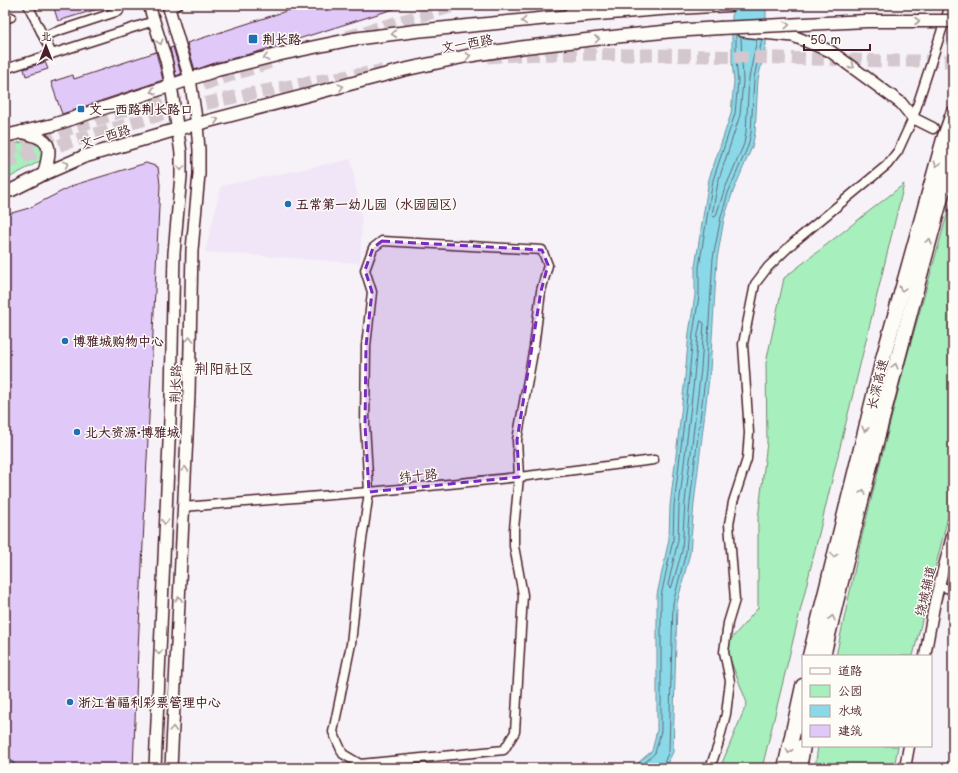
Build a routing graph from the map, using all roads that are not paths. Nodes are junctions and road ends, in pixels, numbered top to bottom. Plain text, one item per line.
1 (28, 5) edge
2 (117, 5) edge
3 (149, 5) edge
4 (600, 5) edge
5 (730, 5) edge
6 (950, 5) edge
7 (172, 6) edge
8 (718, 6) edge
9 (549, 18) junction
10 (154, 21) junction
11 (953, 21) edge
12 (720, 28) junction
13 (43, 36) junction
14 (52, 54) junction
15 (5, 69) edge
16 (190, 79) junction
17 (171, 85) junction
18 (953, 114) edge
19 (913, 118) junction
20 (197, 125) junction
21 (933, 128) dead end
22 (178, 129) junction
23 (22, 132) junction
24 (5, 136) edge
25 (953, 154) edge
26 (44, 174) junction
27 (5, 192) edge
28 (654, 460) dead end
29 (520, 477) junction
30 (369, 492) junction
31 (183, 507) junction
32 (953, 532) edge
33 (951, 548) edge
34 (939, 586) junction
35 (953, 590) edge
36 (810, 655) edge
37 (823, 655) edge
38 (925, 655) edge
39 (802, 691) edge
40 (803, 747) edge
41 (909, 747) edge
42 (953, 758) edge
43 (155, 768) edge
44 (171, 768) edge
45 (710, 768) edge
46 (785, 768) edge
47 (799, 768) edge
48 (905, 768) edge
49 (950, 768) edge

1 - 13 street
2 - 13 street
3 - 10 main road, 荆长路
4 - 9 main road
5 - 8 main road, 文一西路
6 - 19 street
7 - 16 main road, 荆长路
8 - 9 main road, 文一西路
9 -> 16 main road, 文一西路
10 - 14 street
10 -> 17 main road, 荆长路
12 -> 11 main road, 文一西路, bridge
12 -> 19 main road, bridge
20 -> 12 main road, 文一西路
13 - 14 street
14 - 15 street
16 - 17 main road, 文一西路
16 - 20 main road, 荆长路
17 - 22 main road, 荆长路
17 -> 23 main road, 文一西路
18 -> 36 highway, 长深高速
19 - 21 street
19 - 45 street
20 - 22 main road, 文一西路
31 -> 20 main road, 荆长路
26 -> 22 main road, 文一西路
22 -> 43 main road, 荆长路
23 - 24 main road, 文一西路
23 - 26 main road
37 -> 25 highway, 长深高速
26 - 27 main road, 文一西路
28 - 29 street, 纬十路
29 - 30 street, 纬十路
29 - 30 street
29 - 30 street
30 - 31 street, 纬十路
44 -> 31 main road, 荆长路
32 - 33 street, 绕城辅道
33 - 34 street, 绕城辅道
34 - 35 street
34 - 38 street, 绕城辅道
39 -> 46 highway
40 - 47 highway
41 - 48 street
42 - 49 street

